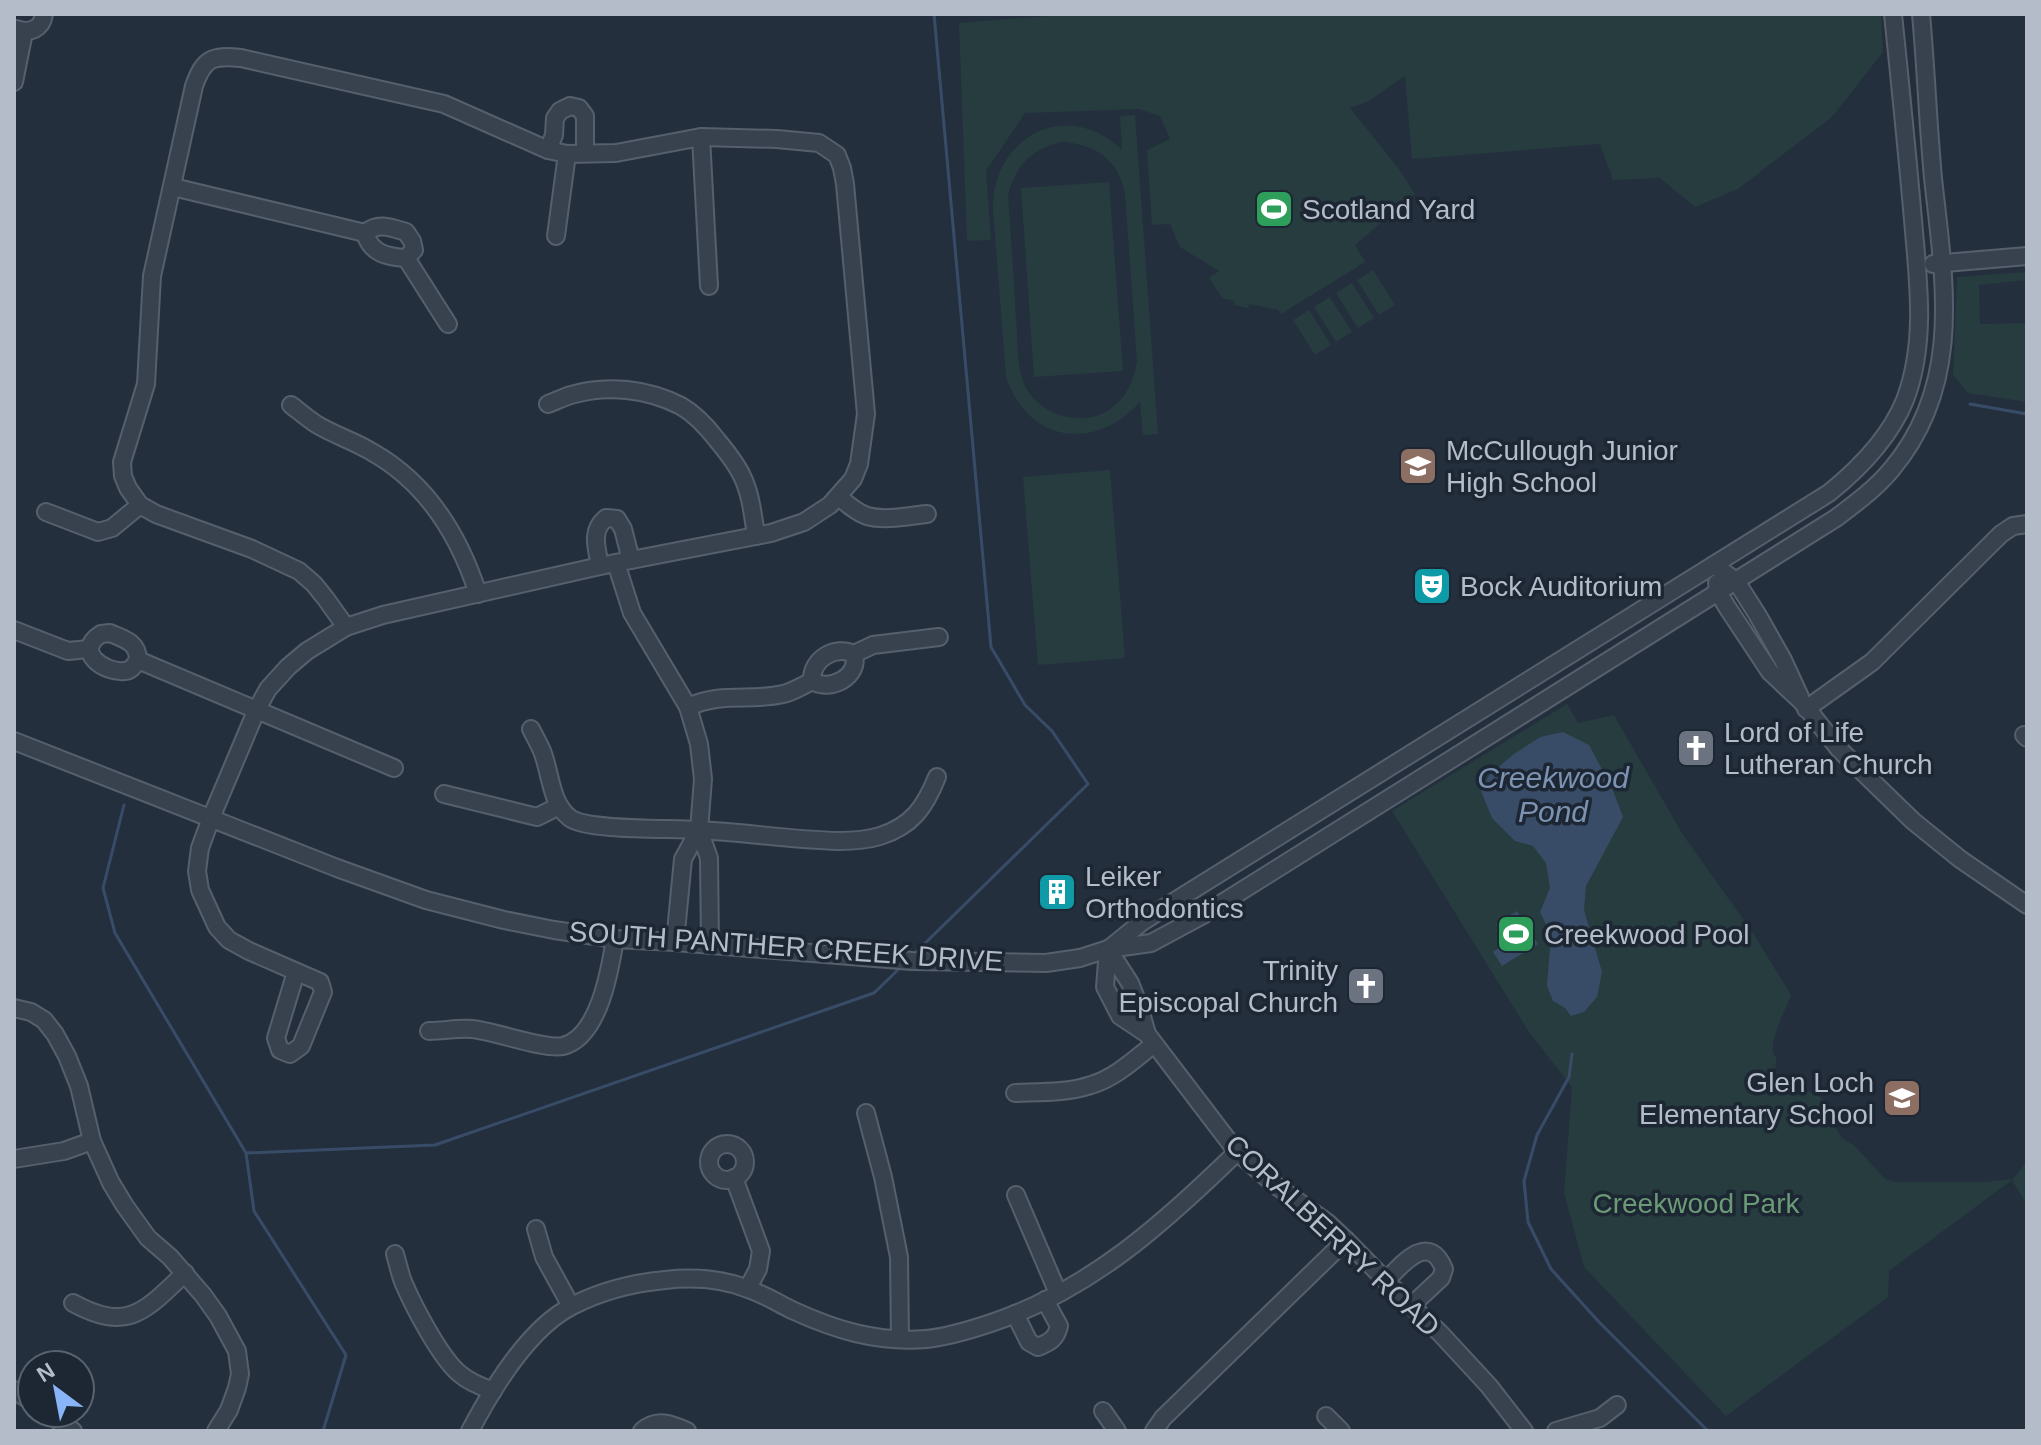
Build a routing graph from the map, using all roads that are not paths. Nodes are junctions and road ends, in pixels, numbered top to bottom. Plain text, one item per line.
1 (44, 14) edge
2 (1893, 14) edge
3 (1921, 14) edge
4 (19, 29) edge
5 (14, 82) edge
6 (701, 137) junction
7 (548, 150) junction
8 (585, 153) junction
9 (567, 154) junction
10 (173, 187) junction
11 (365, 233) junction
12 (556, 236) dead end
13 (2027, 256) edge
14 (406, 258) junction
15 (1942, 263) junction
16 (1917, 265) junction
17 (709, 286) dead end
18 (448, 324) dead end
19 (548, 404) dead end
20 (291, 405) dead end
21 (839, 497) junction
22 (140, 505) junction
23 (46, 512) dead end
24 (927, 514) dead end
25 (2020, 525) edge
26 (756, 536) junction
27 (616, 563) junction
28 (1714, 565) junction
29 (1736, 581) junction
30 (1718, 592) junction
31 (478, 594) junction
32 (346, 627) junction
33 (14, 630) edge
34 (939, 637) dead end
35 (89, 649) junction
36 (854, 654) junction
37 (138, 660) junction
38 (812, 681) junction
39 (1804, 705) junction
40 (688, 707) junction
41 (257, 709) junction
42 (531, 729) dead end
43 (14, 741) edge
44 (394, 768) dead end
45 (937, 777) dead end
46 (444, 794) dead end
47 (559, 806) junction
48 (211, 818) junction
49 (699, 830) junction
50 (2027, 905) edge
51 (615, 939) junction
52 (675, 942) junction
53 (710, 945) junction
54 (1108, 949) junction
55 (296, 972) junction
56 (14, 1008) edge
57 (429, 1031) dead end
58 (1150, 1039) junction
59 (1015, 1093) dead end
60 (866, 1113) dead end
61 (92, 1141) junction
62 (1237, 1152) junction
63 (14, 1159) edge
64 (734, 1178) dead end
65 (1016, 1195) dead end
66 (536, 1229) dead end
67 (1346, 1240) junction
68 (395, 1254) dead end
69 (185, 1273) junction
70 (1386, 1281) junction
71 (748, 1288) junction
72 (1051, 1297) junction
73 (73, 1303) dead end
74 (571, 1306) junction
75 (1411, 1306) junction
76 (1015, 1314) junction
77 (900, 1339) junction
78 (493, 1391) junction
79 (1617, 1405) dead end
80 (1103, 1411) dead end
81 (1326, 1416) dead end
82 (216, 1431) edge
83 (470, 1431) edge
84 (642, 1431) edge
85 (687, 1431) edge
86 (1117, 1431) edge
87 (1154, 1431) edge
88 (1341, 1431) edge
89 (1524, 1431) edge
90 (1556, 1431) edge

1 - 4 street
2 - 16 street, SOUTH PANTHER CREEK DRIVE
3 - 15 street, SOUTH PANTHER CREEK DRIVE
4 - 5 street
6 - 8 street
6 - 17 street
6 - 21 street
7 - 8 street
7 - 9 street
7 - 10 street
8 - 9 street
9 - 12 street
10 - 11 street
10 - 22 street
11 - 14 street
11 - 14 street
13 - 15 street
14 - 18 street
15 - 16 street
15 - 29 street, SOUTH PANTHER CREEK DRIVE
16 - 28 street, SOUTH PANTHER CREEK DRIVE
19 - 26 street
20 - 31 street
21 - 24 street
21 - 26 street
22 - 23 street
22 - 32 street
25 - 39 street
26 - 27 street
27 - 31 street
27 - 40 street
28 - 29 street
28 - 30 street
28 - 54 street, SOUTH PANTHER CREEK DRIVE
29 - 30 street, SOUTH PANTHER CREEK DRIVE
29 - 39 street
30 - 39 street
30 - 54 street, SOUTH PANTHER CREEK DRIVE
31 - 32 street
32 - 41 street
33 - 35 street
34 - 36 street
35 - 37 street
35 - 37 street
36 - 38 street
36 - 38 street
37 - 41 street
38 - 40 street
39 - 50 street
40 - 49 street
41 - 44 street
41 - 48 street
42 - 47 street
43 - 48 street, SOUTH PANTHER CREEK DRIVE
45 - 49 street
46 - 47 street
47 - 49 street
48 - 51 street, SOUTH PANTHER CREEK DRIVE
48 - 55 street
49 - 52 street
49 - 53 street
51 - 52 street, SOUTH PANTHER CREEK DRIVE
51 - 57 street
52 - 53 street, SOUTH PANTHER CREEK DRIVE
53 - 54 street, SOUTH PANTHER CREEK DRIVE
54 - 58 street, CORALBERRY ROAD
54 - 58 street, CORALBERRY ROAD
55 - 55 street
56 - 61 street
58 - 59 street
58 - 62 street, CORALBERRY ROAD
60 - 77 street
61 - 63 street
61 - 69 street
62 - 67 street, CORALBERRY ROAD
62 - 72 street
64 - 71 street
65 - 72 street
66 - 74 street
67 - 70 street, CORALBERRY ROAD
67 - 87 street
68 - 78 street
69 - 73 street
69 - 82 street
70 - 75 street, CORALBERRY ROAD
70 - 75 street
71 - 74 street
71 - 77 street
72 - 76 street
72 - 76 street
74 - 78 street
75 - 89 street, CORALBERRY ROAD
76 - 77 street
78 - 83 street
79 - 90 street
80 - 86 street
81 - 88 street
84 - 85 street

